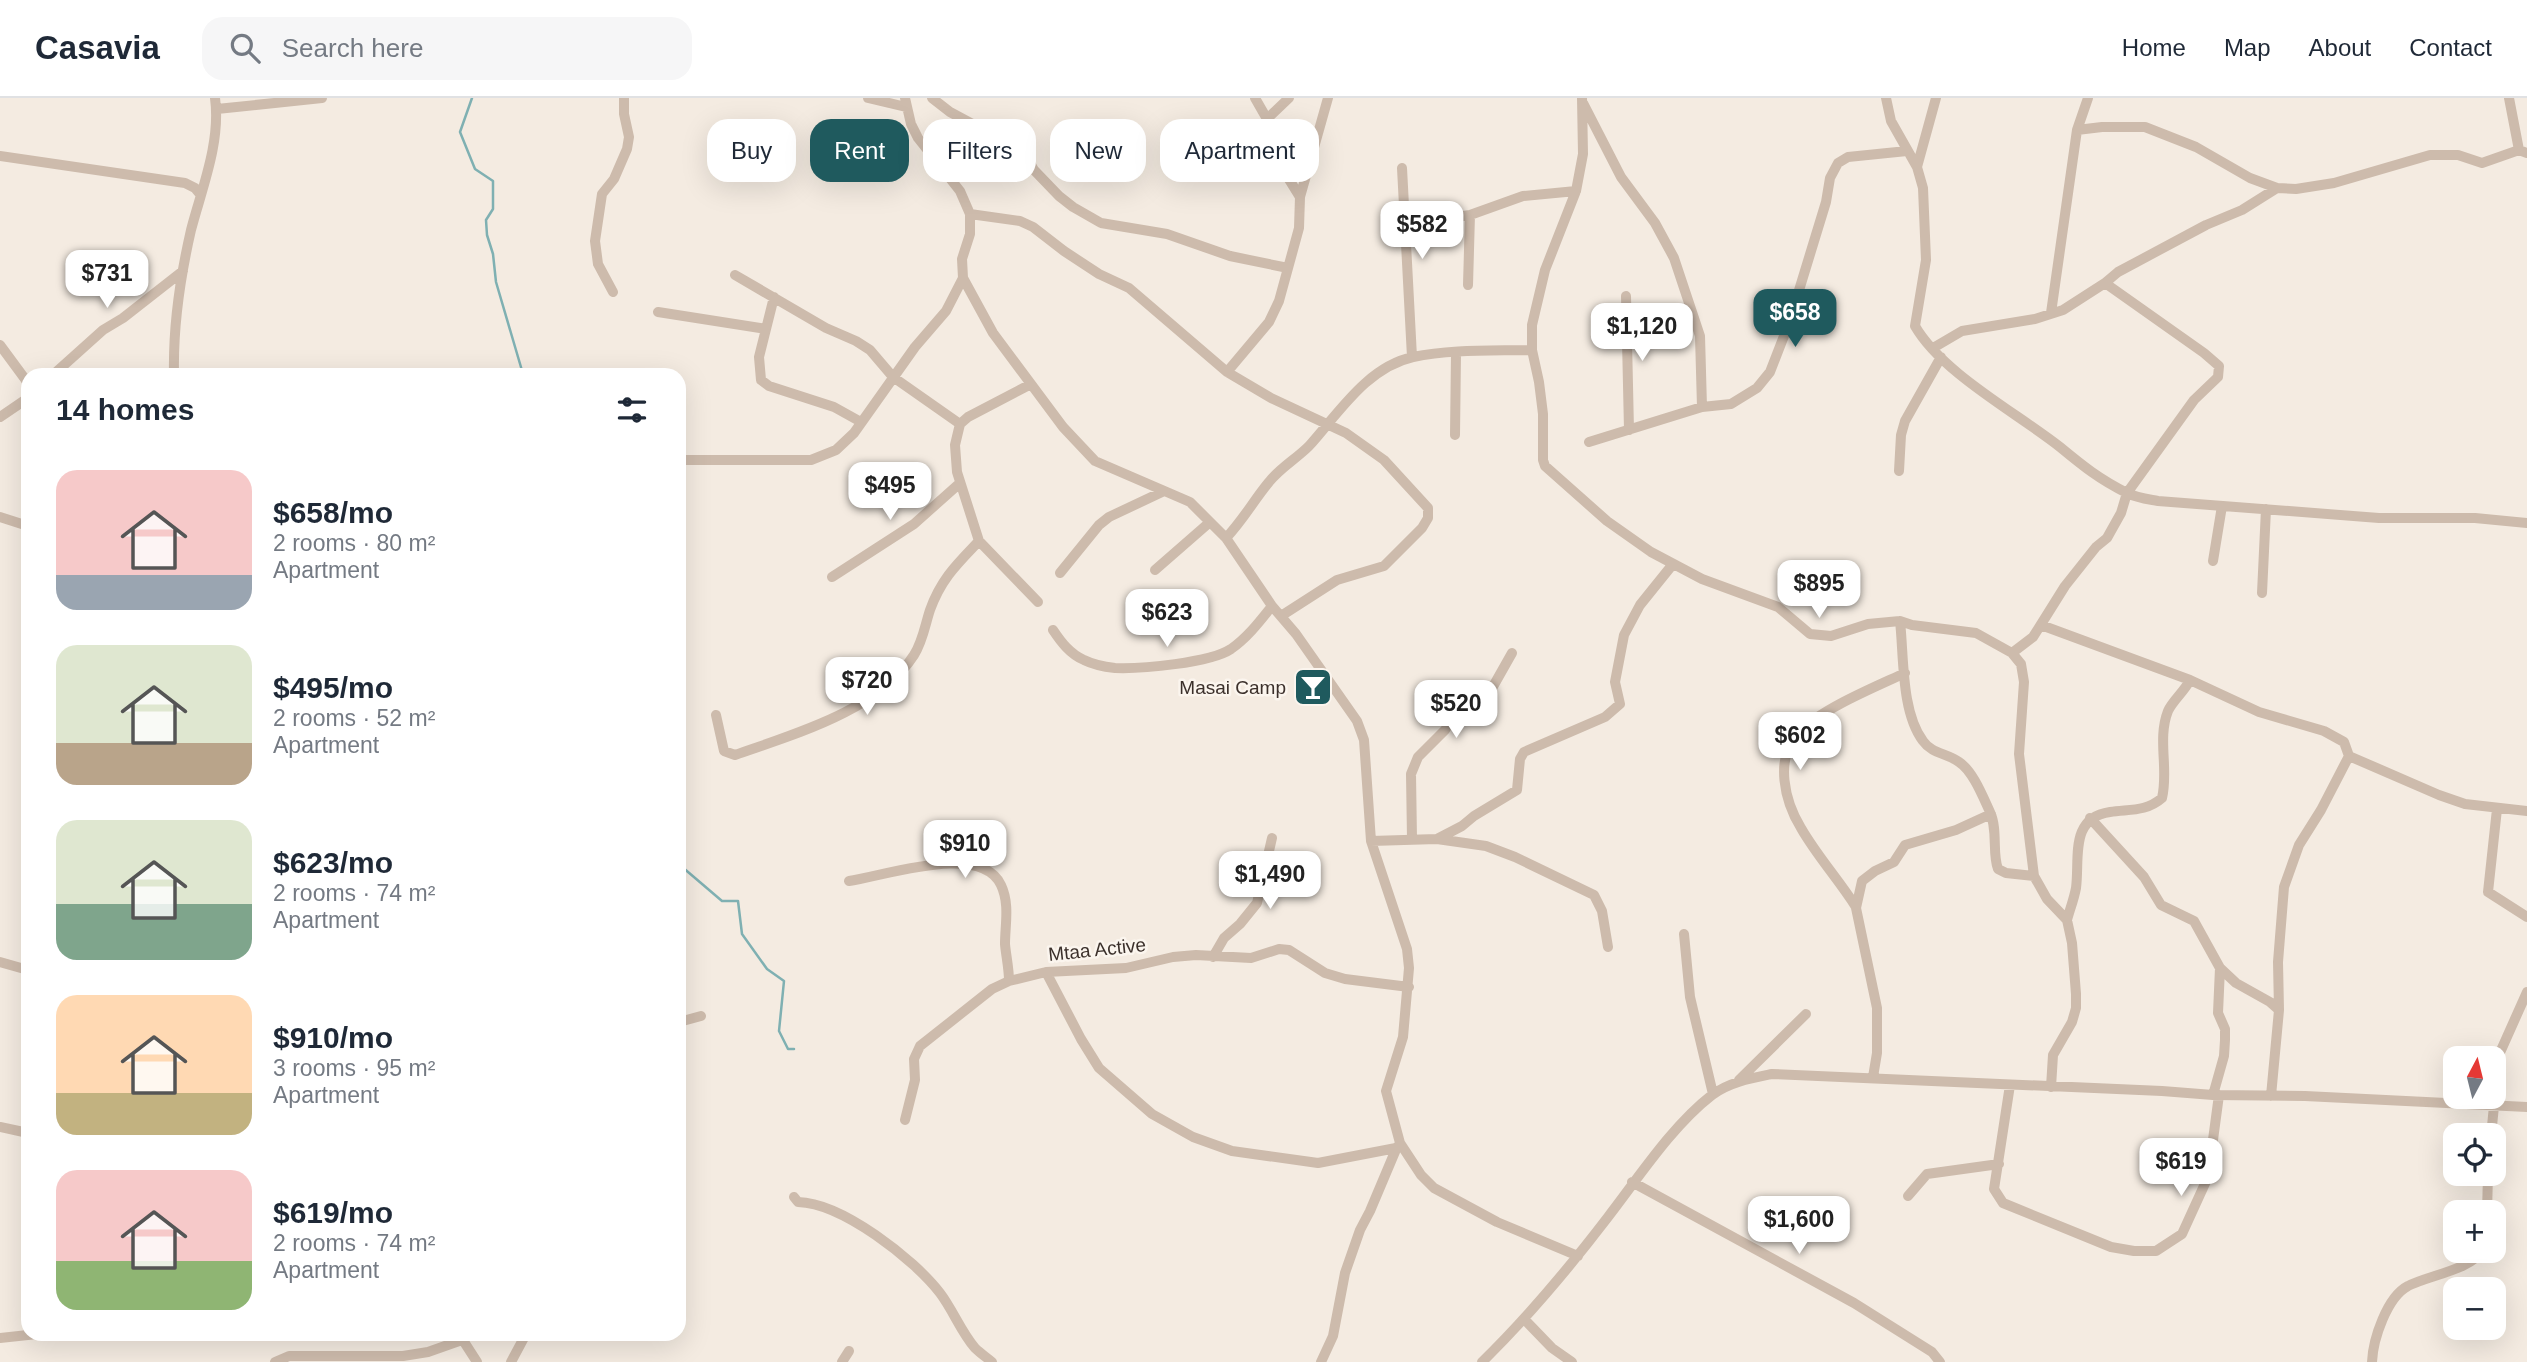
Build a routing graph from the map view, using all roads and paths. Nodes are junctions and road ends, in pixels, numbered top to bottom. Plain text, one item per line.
1 (322, 98) edge
2 (624, 98) edge
3 (868, 98) edge
4 (932, 98) edge
5 (1255, 98) edge
6 (1289, 98) edge
7 (1328, 98) edge
8 (1886, 98) edge
9 (1936, 98) edge
10 (2088, 98) edge
11 (2509, 98) edge
12 (1583, 100) edge
13 (216, 103) edge
14 (905, 103) edge
15 (1267, 119) joint
16 (2077, 130) junction
17 (1907, 151) junction
18 (2523, 152) edge
19 (0, 156) edge
20 (1917, 167) junction
21 (1402, 168) dead end
22 (1291, 182) edge
23 (2277, 188) junction
24 (1576, 191) junction
25 (200, 194) junction
26 (1300, 197) junction
27 (970, 214) junction
28 (1470, 215) junction
29 (1406, 218) junction
30 (1288, 268) junction
31 (183, 270) junction
32 (735, 275) dead end
33 (963, 278) junction
34 (2105, 283) junction
35 (1468, 285) dead end
36 (613, 292) dead end
37 (1626, 296) dead end
38 (774, 297) junction
39 (658, 312) dead end
40 (2052, 313) junction
41 (765, 329) junction
42 (0, 345) edge
43 (1933, 348) junction
44 (1532, 350) junction
45 (1456, 353) junction
46 (1412, 357) junction
47 (1941, 357) junction
48 (61, 368) edge
49 (174, 368) edge
50 (1227, 372) junction
51 (21, 374) edge
52 (893, 377) junction
53 (1031, 384) junction
54 (21, 403) edge
55 (1702, 407) junction
56 (0, 417) edge
57 (861, 422) junction
58 (960, 424) junction
59 (1325, 424) junction
60 (1629, 430) junction
61 (1455, 435) dead end
62 (1589, 442) dead end
63 (686, 460) edge
64 (1899, 471) dead end
65 (960, 483) junction
66 (1162, 492) junction
67 (2127, 493) junction
68 (2222, 506) junction
69 (2266, 509) junction
70 (0, 517) edge
71 (1210, 522) junction
72 (2527, 523) edge
73 (21, 524) edge
74 (1226, 538) junction
75 (979, 541) junction
76 (2213, 561) dead end
77 (1673, 564) junction
78 (1155, 570) dead end
79 (1060, 573) dead end
80 (832, 577) dead end
81 (2262, 593) dead end
82 (1038, 602) dead end
83 (1272, 606) junction
84 (1281, 616) junction
85 (1900, 621) junction
86 (2041, 625) junction
87 (1053, 631) dead end
88 (1512, 653) dead end
89 (2012, 653) junction
90 (1905, 673) junction
91 (2190, 680) junction
92 (716, 715) dead end
93 (2348, 756) junction
94 (2497, 809) junction
95 (2527, 811) edge
96 (1991, 814) junction
97 (2090, 818) junction
98 (1272, 838) dead end
99 (1412, 839) junction
100 (1437, 839) junction
101 (1371, 841) junction
102 (2034, 876) junction
103 (849, 881) dead end
104 (1856, 908) junction
105 (2527, 917) edge
106 (2067, 920) junction
107 (1684, 934) dead end
108 (1608, 947) dead end
109 (1213, 957) junction
110 (0, 962) edge
111 (21, 968) edge
112 (2220, 968) junction
113 (1046, 972) junction
114 (1009, 981) junction
115 (1409, 987) junction
116 (2527, 992) edge
117 (2279, 1010) junction
118 (1806, 1014) dead end
119 (701, 1016) dead end
120 (686, 1021) edge
121 (2503, 1046) edge
122 (1873, 1077) junction
123 (1736, 1082) junction
124 (2010, 1085) junction
125 (2051, 1087) junction
126 (1713, 1094) junction
127 (2216, 1095) junction
128 (2271, 1096) junction
129 (2443, 1100) edge
130 (2506, 1104) edge
131 (2527, 1107) edge
132 (905, 1120) dead end
133 (0, 1127) edge
134 (21, 1132) edge
135 (1398, 1146) junction
136 (1998, 1164) junction
137 (1632, 1182) junction
138 (1908, 1196) dead end
139 (794, 1197) dead end
140 (1578, 1256) junction
141 (2468, 1263) edge
142 (1525, 1320) junction
143 (21, 1336) edge
144 (0, 1338) edge
145 (451, 1341) edge
146 (463, 1341) edge
147 (522, 1341) edge
148 (849, 1351) dead end
149 (275, 1362) edge
150 (477, 1362) edge
151 (511, 1362) edge
152 (842, 1362) edge
153 (992, 1362) edge
154 (1321, 1362) edge
155 (1482, 1362) edge
156 (1572, 1362) edge
157 (1940, 1362) edge
158 (2372, 1362) edge

1 - 13 street
2 - 36 street
3 - 14 street
4 - 30 street
5 - 15 street
6 - 15 street
7 - 26 street
8 - 17 street
9 - 20 street
10 - 16 street
11 - 18 street
12 - 24 street
12 - 55 street
13 - 25 street
14 - 27 street
16 - 23 street
16 - 40 street
17 - 20 street
17 - 55 street
18 - 23 street
19 - 25 street
20 - 43 street
21 - 29 street
22 - 26 street
23 - 34 street
24 - 28 street
24 - 44 street
25 - 31 street
26 - 30 street
27 - 33 street
27 - 50 street
28 - 29 street
28 - 35 street
29 - 46 street
30 - 50 street
31 - 48 street
31 - 49 street
32 - 38 street
33 - 52 street
33 - 53 street
34 - 40 street
34 - 67 street
37 - 60 street
38 - 41 street
38 - 52 street
39 - 41 street
40 - 43 street
41 - 57 street
42 - 51 street
43 - 47 street
44 - 45 street
44 - 77 street
45 - 46 street
45 - 61 street
46 - 59 street
47 - 64 street
47 - 67 street
50 - 59 street
52 - 57 street
52 - 58 street
53 - 58 street
53 - 66 street
54 - 56 street
55 - 60 street
57 - 63 street
58 - 65 street
59 - 74 street
59 - 84 street
60 - 62 street
65 - 75 street
65 - 80 street
66 - 71 street
66 - 79 street
67 - 68 street
67 - 86 street
68 - 69 street
68 - 76 street
69 - 72 street
69 - 81 street
70 - 73 street
71 - 74 street
71 - 78 street
74 - 83 street
75 - 82 street
75 - 92 street
77 - 85 street
77 - 100 street
83 - 84 street
83 - 87 street
84 - 101 street
85 - 89 street
85 - 90 street
86 - 89 street
86 - 91 street
88 - 99 street
89 - 102 street
90 - 96 street
90 - 104 street
91 - 93 street
91 - 97 street
93 - 94 street
93 - 117 street
94 - 95 street
94 - 105 street
96 - 102 street
96 - 104 street
97 - 106 street
97 - 112 street
98 - 109 street
99 - 100 street
99 - 101 street
100 - 108 street
101 - 115 street
102 - 106 street
103 - 114 street
104 - 122 street
106 - 125 street
107 - 126 street
109 - 113 street, Mtaa Active
109 - 115 street, Mtaa Active
110 - 111 street
112 - 117 street
112 - 127 street
113 - 114 street, Mtaa Active
113 - 135 street
114 - 132 street, Mtaa Active
115 - 135 street
116 - 121 street
117 - 128 street
118 - 123 street
119 - 120 street
122 - 123 street
122 - 124 street
123 - 126 street
124 - 125 street
124 - 136 street
125 - 127 street
126 - 137 street
127 - 128 street
127 - 136 street
128 - 129 street
130 - 131 street
133 - 134 street
135 - 140 street
135 - 154 street
136 - 138 street
137 - 140 street
137 - 157 street
139 - 153 street
140 - 142 street
141 - 158 street
142 - 155 street
142 - 156 street
143 - 144 street
145 - 149 street
146 - 150 street
147 - 151 street
148 - 152 street

